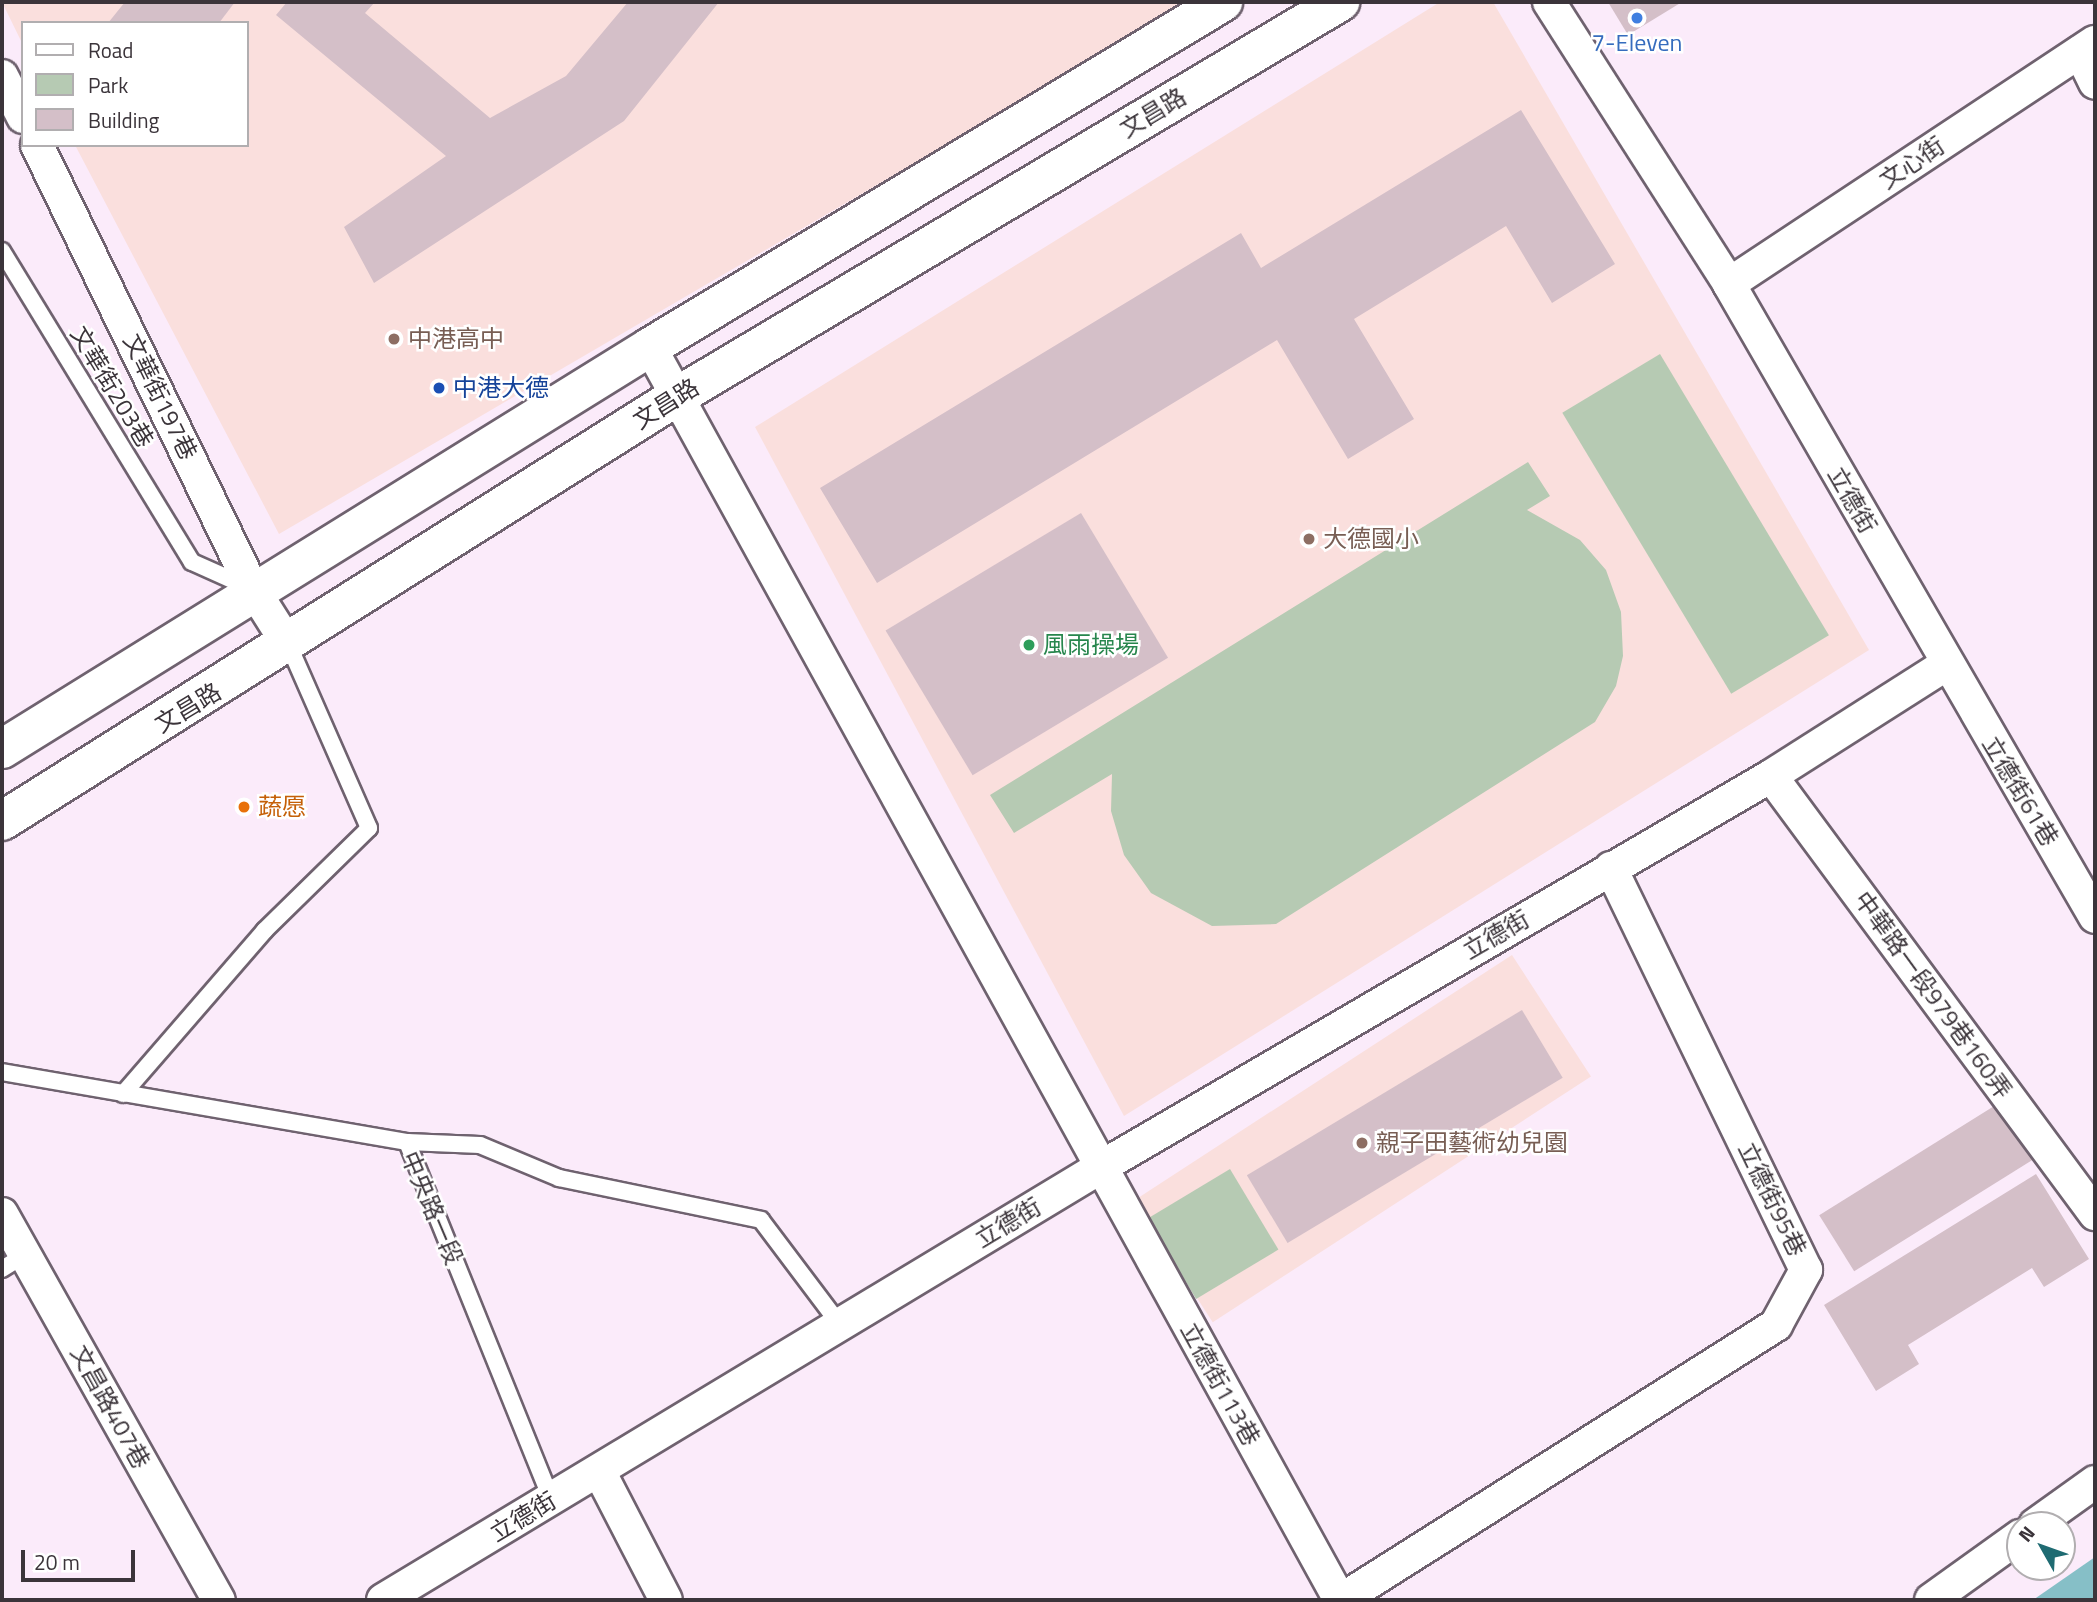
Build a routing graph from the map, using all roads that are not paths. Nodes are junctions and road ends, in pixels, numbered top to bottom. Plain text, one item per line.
1 (1223, 2) edge
2 (1340, 2) edge
3 (1549, 2) edge
4 (2088, 47) edge
5 (2, 76) edge
6 (2095, 83) edge
7 (21, 113) edge
8 (38, 147) edge
9 (2, 251) edge
10 (1729, 284) junction
11 (650, 346) junction
12 (676, 397) junction
13 (253, 589) junction
14 (289, 646) junction
15 (1945, 665) junction
16 (2, 749) edge
17 (1771, 776) junction
18 (2, 821) edge
19 (1611, 868) junction
20 (2095, 917) edge
21 (2, 1072) edge
22 (123, 1094) junction
23 (407, 1142) junction
24 (1101, 1167) junction
25 (2, 1214) edge
26 (2095, 1214) edge
27 (13, 1262) edge
28 (840, 1325) junction
29 (599, 1471) junction
30 (2095, 1482) edge
31 (552, 1500) junction
32 (1477, 1511) joint
33 (2055, 1511) edge
34 (2006, 1546) edge
35 (219, 1600) edge
36 (383, 1600) edge
37 (666, 1600) edge
38 (1340, 1600) edge
39 (1931, 1600) edge

1 - 11 street
2 - 12 street, 文昌路
3 - 10 street, 立德街
4 - 6 street
4 - 10 street, 文心街
5 - 7 street
8 - 13 street, 文華街197巷
9 - 13 lane, 文華街203巷
10 - 15 street, 立德街
11 - 12 street, 立德街113巷
11 - 13 street
12 - 14 street, 文昌路
12 - 24 street, 立德街113巷
13 - 14 street, 文華街197巷
13 - 16 street
14 - 18 street, 文昌路
14 - 22 lane
15 - 17 street, 立德街
15 - 20 street, 立德街61巷
17 - 19 street, 立德街
17 - 26 street, 中華路一段979巷160弄
19 - 24 street, 立德街
19 - 32 street, 立德街95巷
21 - 22 lane, 中央路一段
22 - 23 lane, 中央路一段
23 - 28 lane
23 - 31 lane, 中央路一段
24 - 28 street, 立德街
24 - 38 street, 立德街113巷
25 - 27 street, 文昌路407巷
27 - 35 street, 文昌路407巷
28 - 29 street, 立德街
29 - 31 street, 立德街
29 - 37 street
30 - 33 street
31 - 36 street, 立德街
32 - 38 street, 立德街113巷
34 - 39 street

